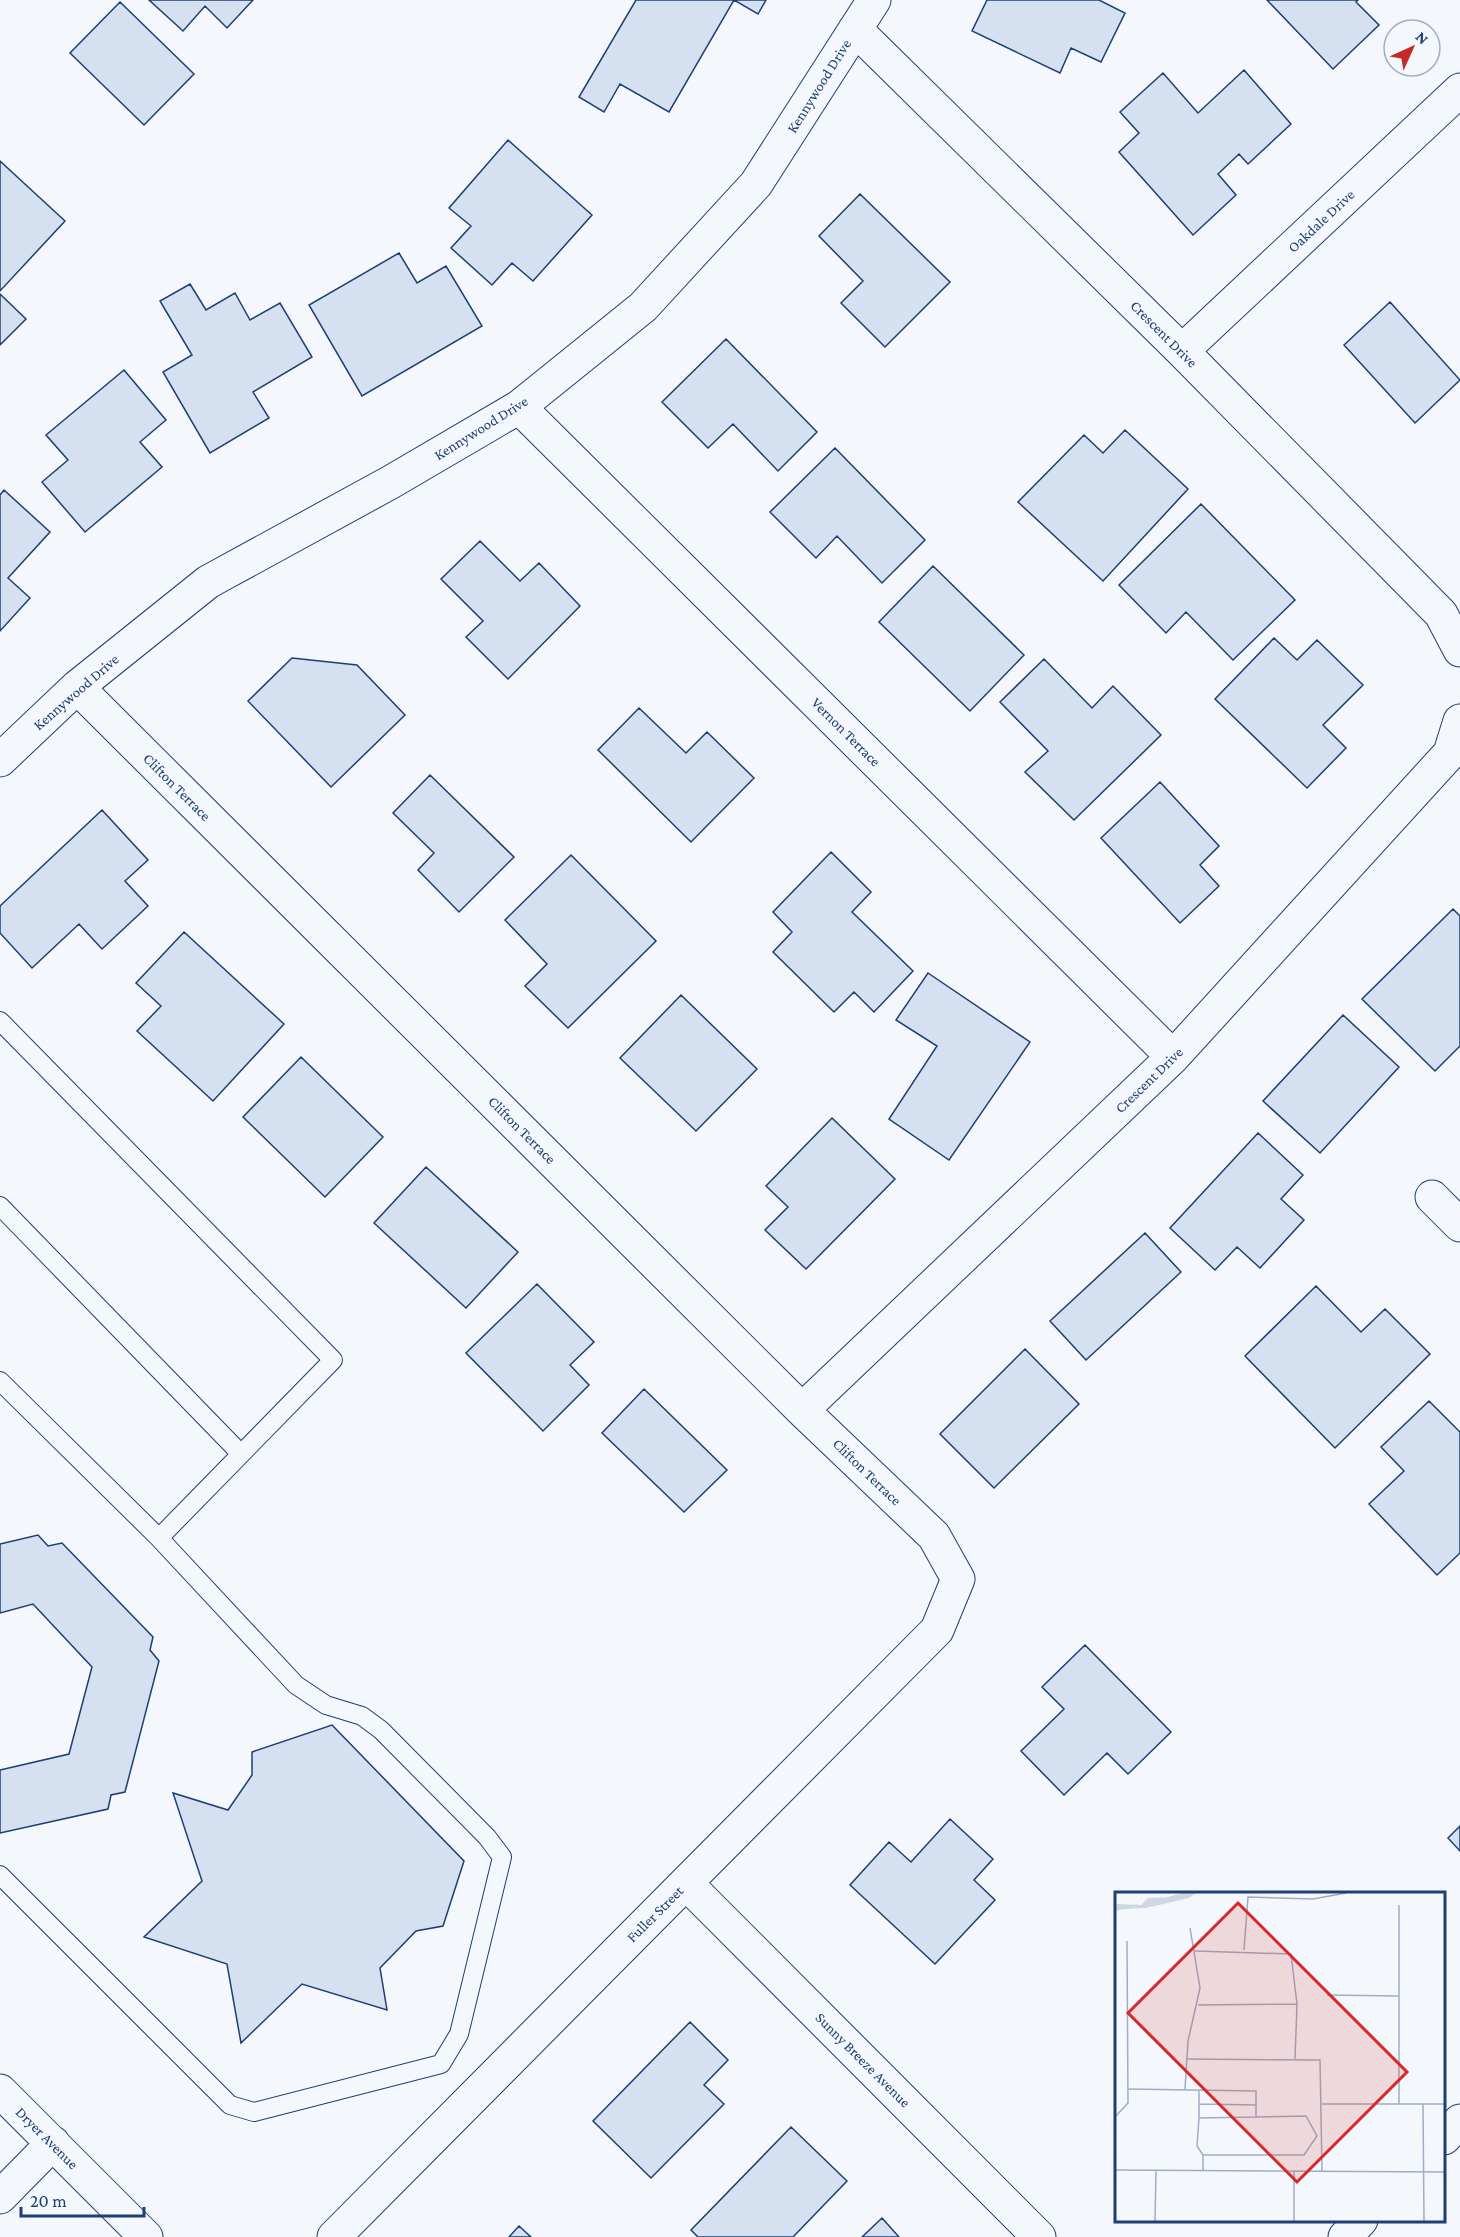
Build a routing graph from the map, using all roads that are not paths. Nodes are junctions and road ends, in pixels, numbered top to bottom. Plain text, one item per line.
1 (874, 0) edge
2 (855, 29) junction
3 (1460, 90) edge
4 (1182, 351) junction
5 (519, 408) junction
6 (1460, 650) edge
7 (77, 687) junction
8 (1460, 721) edge
9 (0, 760) edge
10 (0, 1021) edge
11 (1173, 1057) junction
12 (1432, 1197) dead end
13 (0, 1206) edge
14 (1460, 1225) edge
15 (0, 1381) edge
16 (802, 1410) junction
17 (241, 1454) junction
18 (159, 1538) junction
19 (958, 1579) joint
20 (0, 1875) edge
21 (686, 1883) junction
22 (0, 2091) edge
23 (1460, 2121) edge
24 (1445, 2136) edge
25 (52, 2143) junction
26 (0, 2197) edge
27 (1360, 2222) edge
28 (146, 2237) edge
29 (334, 2237) edge
30 (1039, 2237) edge
31 (1345, 2237) edge

1 - 2 street, Kennywood Drive
2 - 4 street, Crescent Drive
2 - 5 street, Kennywood Drive
3 - 4 street, Oakdale Drive
4 - 6 street, Crescent Drive
5 - 7 street, Kennywood Drive
5 - 11 street, Vernon Terrace
7 - 9 street, Kennywood Drive
7 - 16 street, Clifton Terrace
8 - 11 street, Crescent Drive
10 - 17 lane
11 - 16 street, Crescent Drive
12 - 14 street
13 - 17 lane
15 - 18 lane
16 - 19 street, Clifton Terrace
17 - 18 lane
18 - 20 lane
19 - 21 street, Fuller Street
21 - 29 street, Fuller Street
21 - 30 street, Sunny Breeze Avenue
22 - 25 street, Dryer Avenue
23 - 24 street
25 - 26 street
25 - 28 street, Dryer Avenue
27 - 31 street

